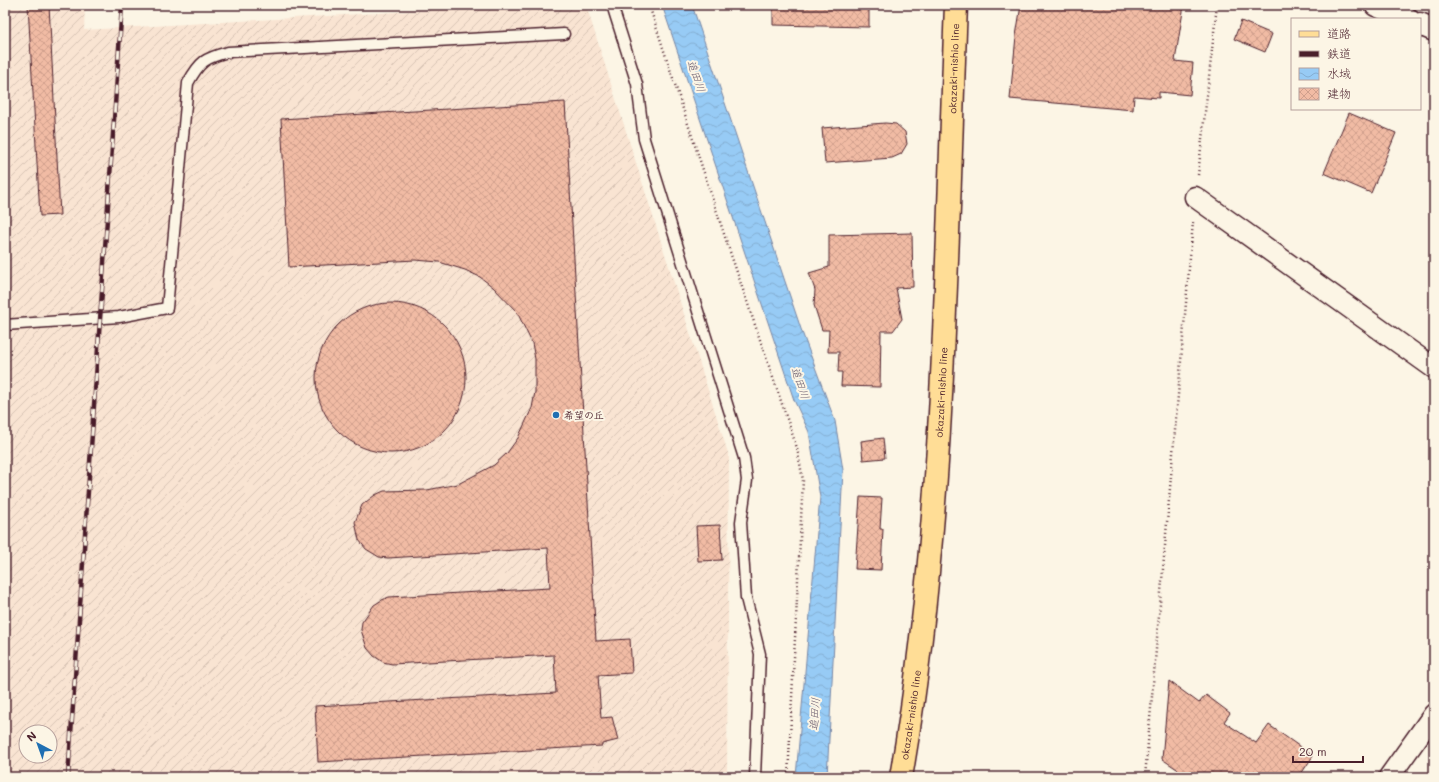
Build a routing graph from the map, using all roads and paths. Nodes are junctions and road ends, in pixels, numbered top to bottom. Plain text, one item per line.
1 (612, 5) edge
2 (649, 5) edge
3 (956, 5) edge
4 (1217, 5) edge
5 (1376, 5) edge
6 (1406, 18) edge
7 (1421, 24) edge
8 (1434, 30) edge
9 (564, 34) dead end
10 (1195, 197) junction
11 (5, 325) edge
12 (1434, 368) edge
13 (1434, 714) edge
14 (755, 777) edge
15 (788, 777) edge
16 (901, 777) edge
17 (1145, 777) edge
18 (1389, 777) edge

1 - 14 lane
2 - 15 path
3 - 16 main road, okazaki-nishio line
4 - 10 path
5 - 6 street
7 - 8 street
9 - 11 lane
10 - 12 street
10 - 17 path
13 - 18 street

